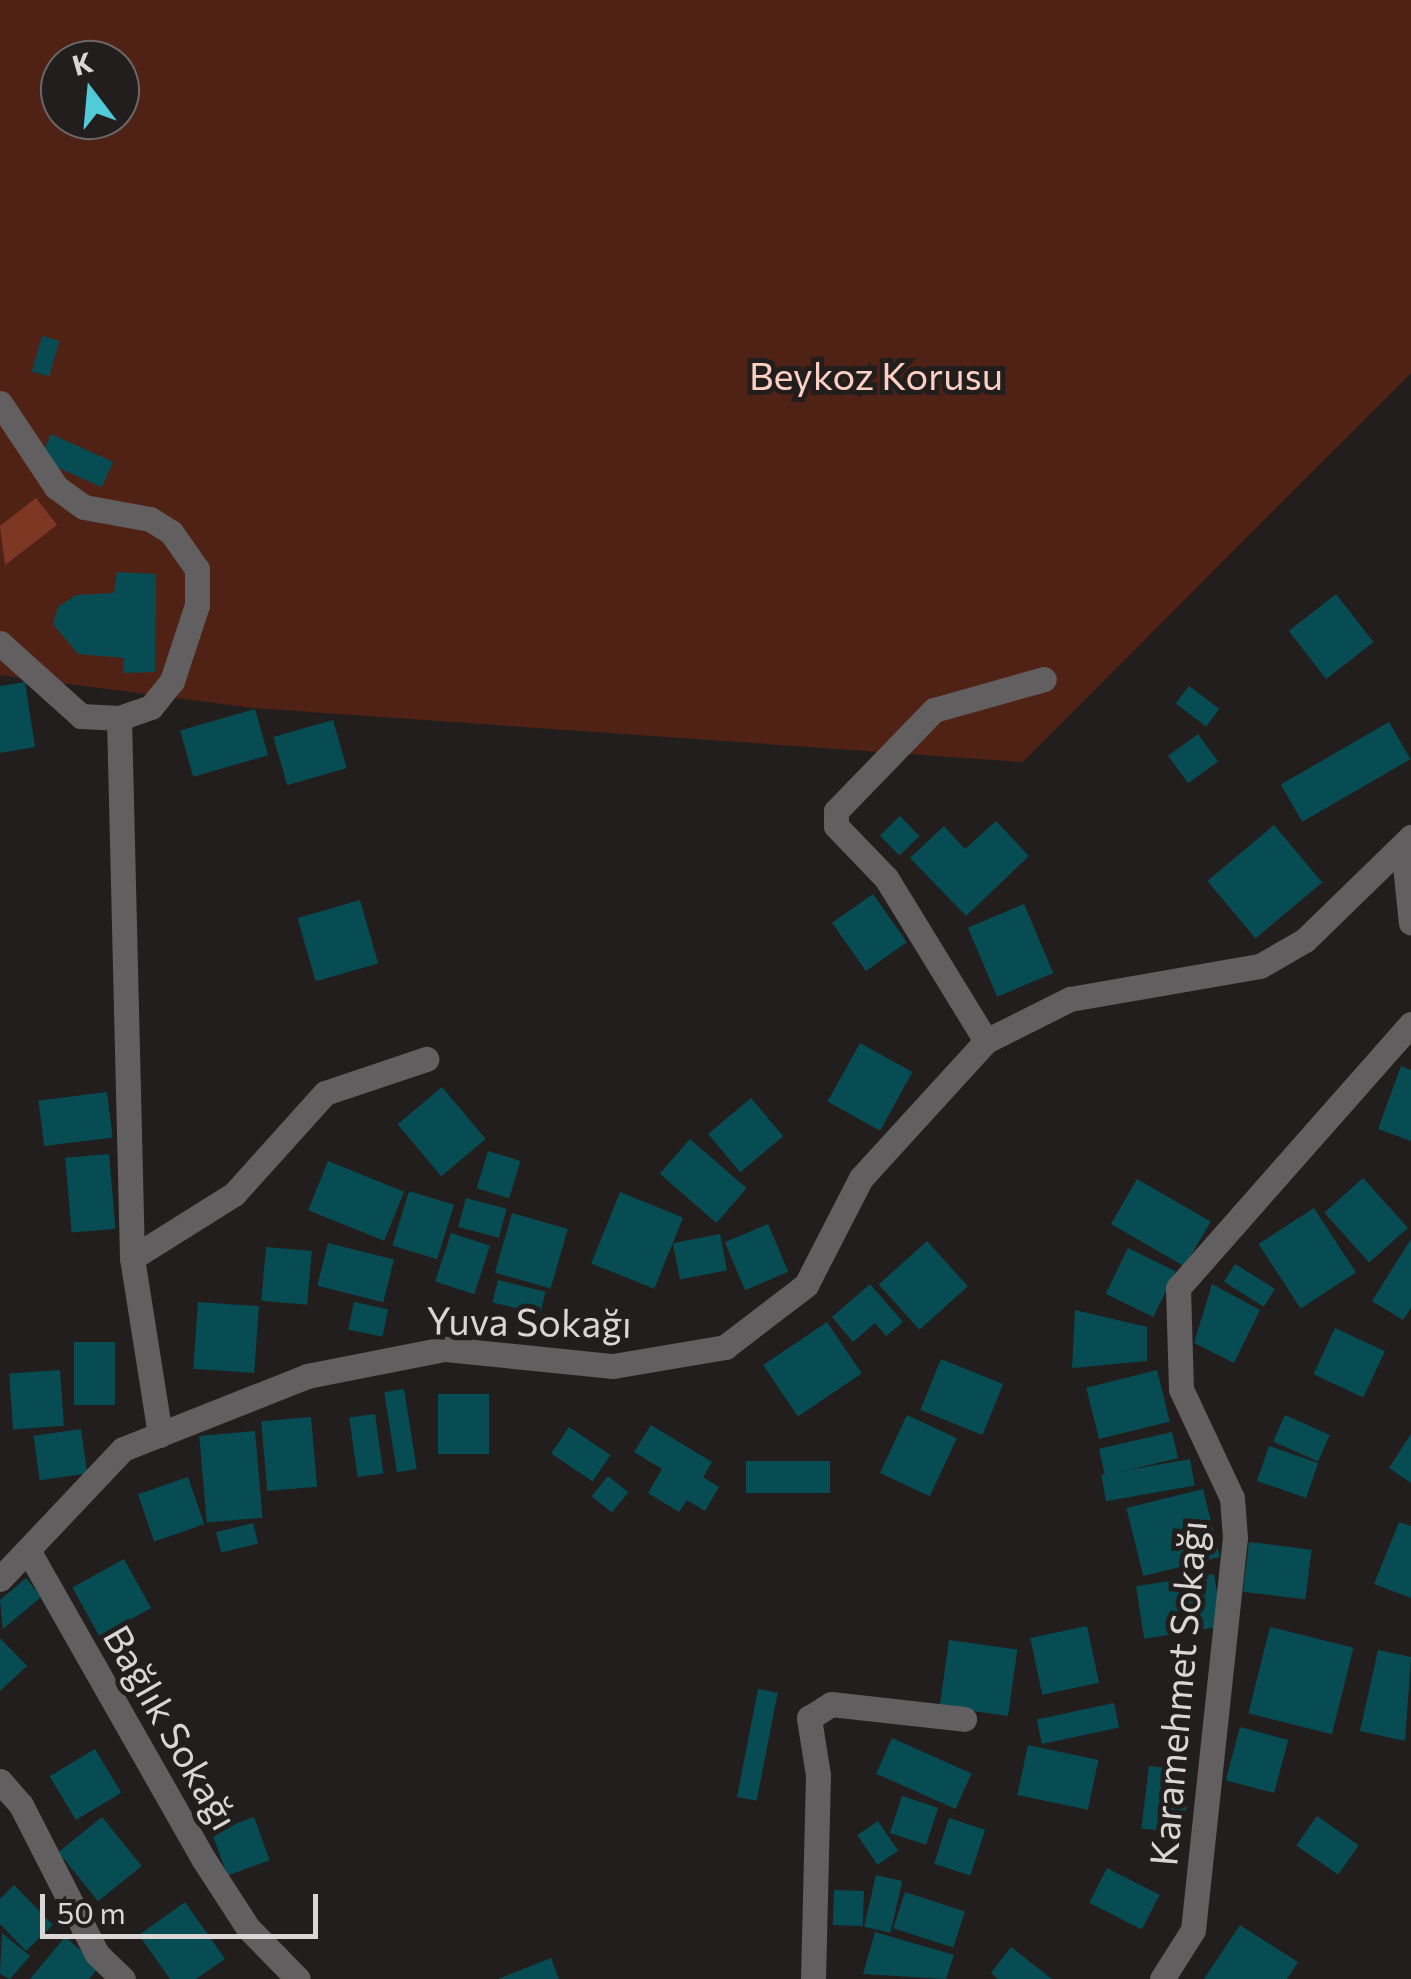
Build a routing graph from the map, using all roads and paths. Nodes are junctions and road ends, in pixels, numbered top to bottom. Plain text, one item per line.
1 (0, 404) edge
2 (0, 642) edge
3 (1044, 680) dead end
4 (119, 718) junction
5 (1407, 841) edge
6 (1411, 923) edge
7 (1411, 1024) edge
8 (986, 1041) junction
9 (426, 1059) dead end
10 (132, 1258) junction
11 (160, 1435) junction
12 (28, 1552) junction
13 (0, 1579) edge
14 (964, 1719) dead end
15 (0, 1781) edge
16 (123, 1979) edge
17 (298, 1979) edge
18 (813, 1979) edge
19 (1162, 1979) edge

1 - 4 street
2 - 4 street
3 - 8 street
4 - 10 street
5 - 6 street
5 - 8 street, Yuva Sokağı
7 - 19 street, Karamehmet Sokağı
8 - 11 street, Yuva Sokağı
9 - 10 street
10 - 11 street
11 - 12 street, Yuva Sokağı
12 - 13 street, Yuva Sokağı
12 - 17 street, Bağlık Sokağı
14 - 18 street
15 - 16 street

